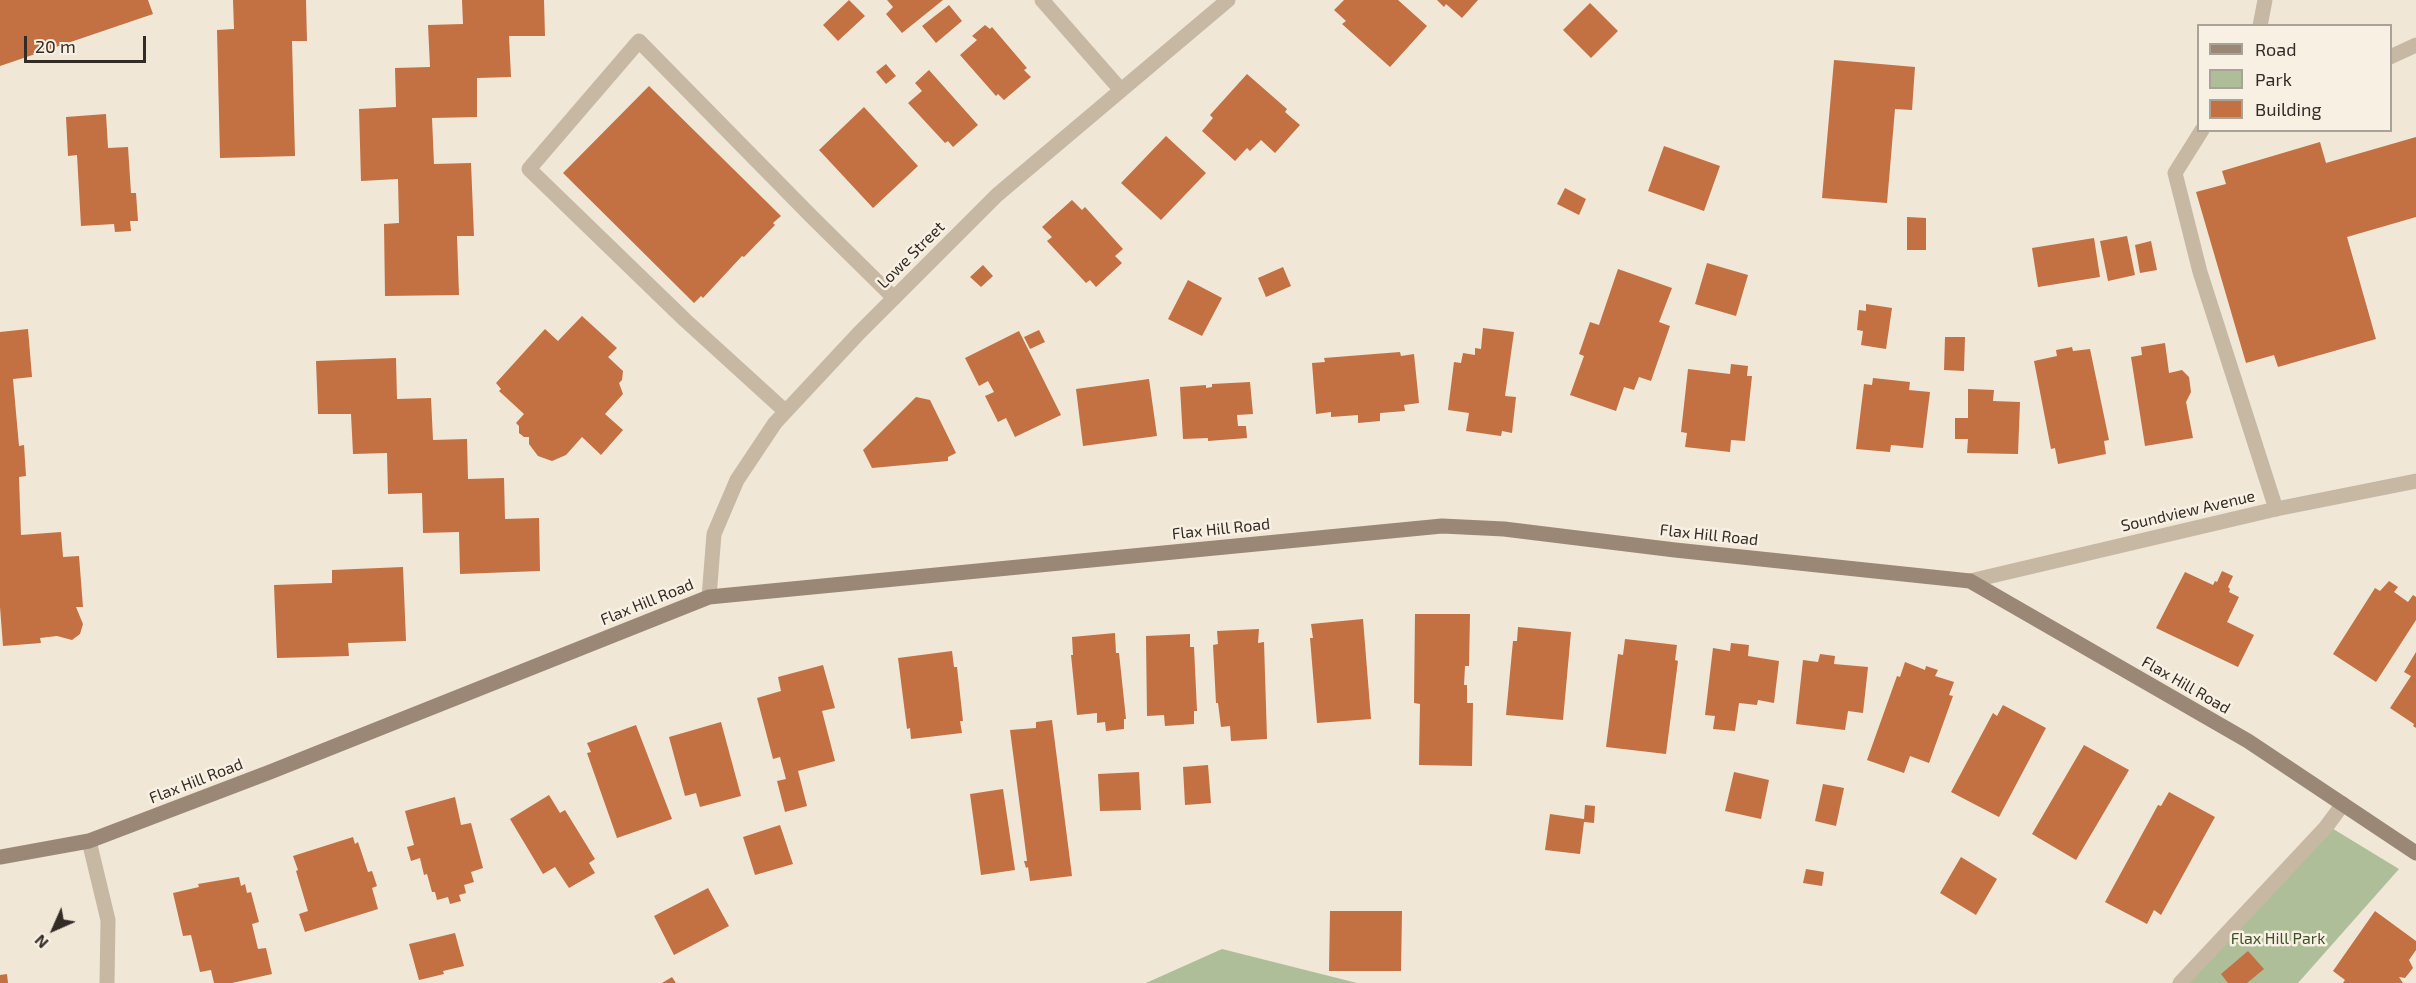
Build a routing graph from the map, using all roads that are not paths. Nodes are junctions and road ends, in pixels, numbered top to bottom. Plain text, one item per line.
1 (1042, 0) edge
2 (1228, 0) edge
3 (2265, 0) edge
4 (2260, 24) edge
5 (2416, 45) edge
6 (2392, 57) edge
7 (1120, 89) junction
8 (2201, 132) edge
9 (894, 298) junction
10 (785, 411) junction
11 (2416, 481) edge
12 (2276, 509) junction
13 (1970, 581) junction
14 (708, 597) junction
15 (2343, 804) junction
16 (89, 841) junction
17 (2416, 853) edge
18 (0, 857) edge
19 (106, 983) edge
20 (2180, 983) edge

1 - 7 street
2 - 7 street, Lowe Street
3 - 4 street
5 - 6 street
7 - 9 street, Lowe Street
8 - 12 street
9 - 10 street, Lowe Street
9 - 10 street
10 - 14 street, Lowe Street
11 - 12 street, Soundview Avenue
12 - 13 street, Soundview Avenue
13 - 14 main road, Flax Hill Road
13 - 15 main road, Flax Hill Road
14 - 16 main road, Flax Hill Road
15 - 17 main road, Flax Hill Road
15 - 20 street
16 - 18 main road, Flax Hill Road
16 - 19 street

